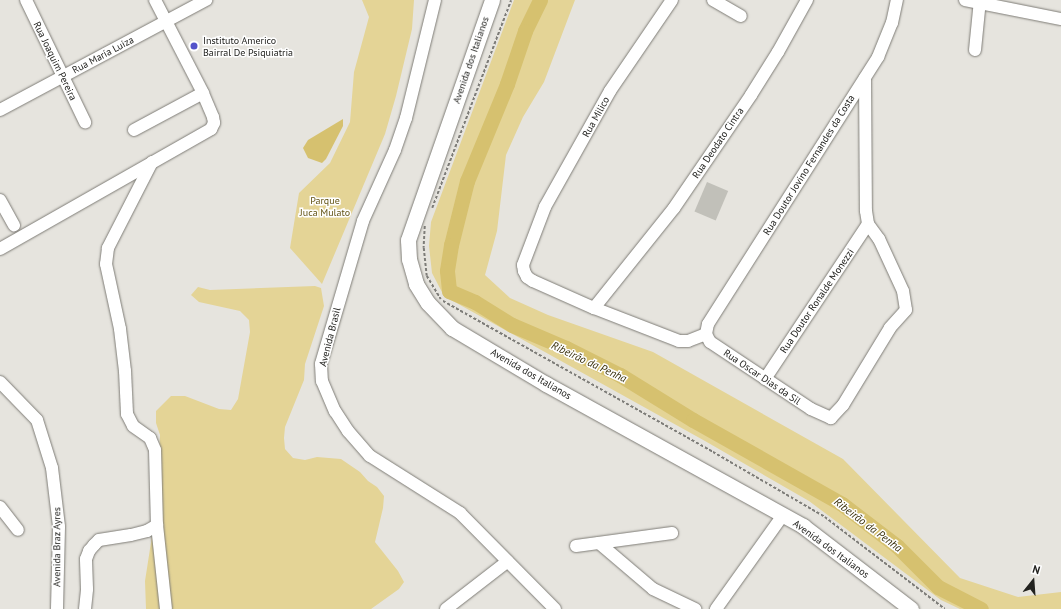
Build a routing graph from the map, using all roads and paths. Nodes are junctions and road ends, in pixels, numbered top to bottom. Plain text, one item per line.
1 (26, 0) edge
2 (155, 0) edge
3 (206, 0) edge
4 (436, 0) edge
5 (492, 0) edge
6 (511, 0) edge
7 (672, 0) edge
8 (713, 0) edge
9 (808, 0) edge
10 (897, 0) edge
11 (965, 0) edge
12 (980, 2) edge
13 (741, 16) dead end
14 (1061, 19) edge
15 (166, 21) junction
16 (975, 50) dead end
17 (62, 77) junction
18 (865, 78) junction
19 (203, 92) junction
20 (0, 110) edge
21 (85, 122) dead end
22 (134, 130) dead end
23 (152, 162) junction
24 (2, 207) edge
25 (431, 212) dead end
26 (868, 224) junction
27 (14, 225) dead end
28 (425, 226) dead end
29 (0, 249) edge
30 (594, 308) junction
31 (707, 329) junction
32 (765, 379) junction
33 (0, 382) edge
34 (0, 508) edge
35 (783, 515) junction
36 (157, 525) junction
37 (18, 530) dead end
38 (672, 532) dead end
39 (599, 543) junction
40 (576, 546) dead end
41 (508, 561) junction
42 (57, 609) edge
43 (85, 609) edge
44 (166, 609) edge
45 (446, 609) edge
46 (555, 609) edge
47 (695, 609) edge
48 (716, 609) edge
49 (911, 609) edge
50 (945, 609) edge

1 - 17 street, Rua Joaquim Pereira
2 - 15 street
3 - 15 street, Rua María Luiza
4 - 41 street, Avenida Brasil
5 - 35 main road, Avenida dos Italianos
6 - 25 path
7 - 30 street, Rua Milico
8 - 13 street
9 - 30 street, Rua Deodato Cintra
10 - 18 street, Rua Doutor Jovino Fernandes da Costa
11 - 12 street
12 - 14 street
12 - 16 street
15 - 17 street, Rua María Luiza
15 - 19 street
17 - 20 street, Rua María Luiza
17 - 21 street, Rua Joaquim Pereira
18 - 26 street
18 - 31 street, Rua Doutor Jovino Fernandes da Costa
19 - 22 street
19 - 23 street
23 - 29 street
23 - 36 street
24 - 27 street
26 - 32 street, Rua Doutor Ronalde Monezzi
26 - 32 street, Rua Oscar Dias da Sil
28 - 50 path
30 - 31 street, Rua Milico
31 - 32 street, Rua Oscar Dias da Sil
33 - 42 street, Avenida Braz Ayres
34 - 37 street
35 - 48 street
35 - 49 main road, Avenida dos Italianos
36 - 43 street
36 - 44 street
38 - 39 street
39 - 40 street
39 - 47 street
41 - 45 street
41 - 46 street, Avenida Brasil

